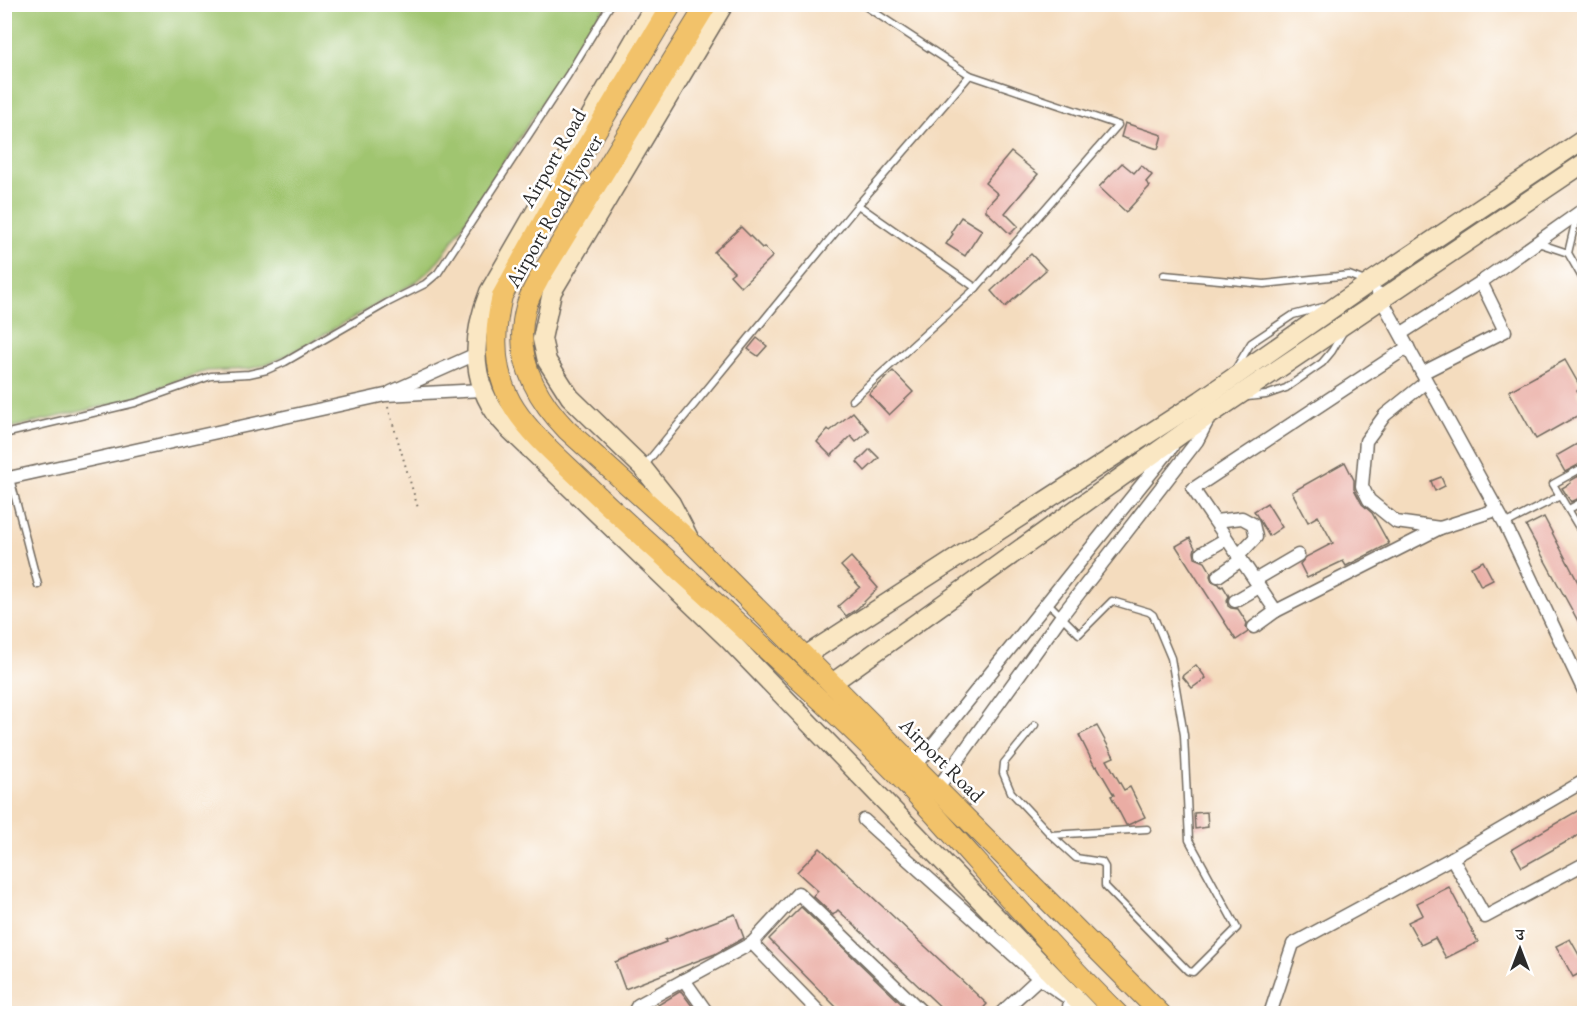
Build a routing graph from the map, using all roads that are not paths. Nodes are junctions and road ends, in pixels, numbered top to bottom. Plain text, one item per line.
1 (611, 4) edge
2 (655, 4) edge
3 (672, 4) edge
4 (707, 4) edge
5 (724, 4) edge
6 (862, 4) edge
7 (970, 75) junction
8 (1584, 139) edge
9 (1584, 163) edge
10 (858, 205) junction
11 (1581, 211) edge
12 (1535, 242) junction
13 (1568, 253) junction
14 (1164, 275) dead end
15 (1584, 281) edge
16 (1371, 282) junction
17 (1481, 282) junction
18 (976, 288) junction
19 (1383, 300) junction
20 (1402, 333) junction
21 (1408, 347) junction
22 (476, 354) junction
23 (1424, 377) junction
24 (482, 390) junction
25 (385, 395) junction
26 (852, 400) dead end
27 (1206, 407) junction
28 (1178, 425) junction
29 (4, 434) edge
30 (1584, 467) edge
31 (643, 468) junction
32 (7, 479) edge
33 (1560, 496) junction
34 (1584, 501) edge
35 (1569, 509) junction
36 (1496, 510) junction
37 (1215, 521) junction
38 (1505, 524) junction
39 (1440, 528) junction
40 (1584, 536) edge
41 (1226, 539) junction
42 (690, 541) junction
43 (1202, 553) dead end
44 (1298, 555) dead end
45 (1240, 558) junction
46 (1218, 576) dead end
47 (1257, 584) junction
48 (38, 585) dead end
49 (1235, 601) dead end
50 (1047, 602) junction
51 (1276, 610) junction
52 (1061, 617) junction
53 (1254, 627) dead end
54 (805, 656) junction
55 (832, 683) junction
56 (1584, 691) edge
57 (1035, 725) dead end
58 (915, 767) junction
59 (1584, 781) edge
60 (937, 789) junction
61 (864, 820) dead end
62 (1148, 829) dead end
63 (1051, 835) junction
64 (1452, 858) junction
65 (1584, 864) edge
66 (752, 944) junction
67 (1039, 978) junction
68 (684, 980) junction
69 (1021, 996) junction
70 (1074, 998) edge
71 (1095, 1005) edge
72 (633, 1014) edge
73 (708, 1014) edge
74 (821, 1014) edge
75 (924, 1014) edge
76 (1000, 1014) edge
77 (1018, 1014) edge
78 (1118, 1014) edge
79 (1161, 1014) edge
80 (1270, 1014) edge

1 - 29 lane
2 - 22 street
3 - 70 main road, Airport Road
4 - 42 main road, Airport Road Flyover
5 - 31 street
6 - 7 lane
7 - 10 lane
7 - 18 lane
8 - 16 street
9 - 19 street
10 - 18 lane
10 - 31 lane
11 - 12 street
11 - 13 lane
12 - 13 lane
12 - 17 street
13 - 15 lane
14 - 16 lane
16 - 19 street
16 - 27 street
17 - 20 street
17 - 23 street
18 - 26 lane
19 - 20 street
19 - 27 street
20 - 21 street
21 - 23 street
21 - 37 street
22 - 24 street
22 - 25 street
23 - 36 street
23 - 39 street
24 - 25 street
24 - 70 street
25 - 32 street
27 - 28 street
27 - 52 street
28 - 50 street
28 - 54 street
28 - 55 street
30 - 33 lane
31 - 42 street
32 - 48 lane
33 - 35 lane
33 - 38 lane
34 - 35 lane
35 - 40 lane
36 - 38 street
36 - 39 street
37 - 41 street
37 - 45 street
38 - 56 street
39 - 51 street
41 - 43 street
41 - 45 street
42 - 54 main road, Airport Road
44 - 47 street
45 - 46 street
45 - 47 street
47 - 49 street
47 - 51 street
50 - 52 lane
50 - 58 street
51 - 53 street
52 - 60 street
52 - 63 lane
54 - 55 main road, Airport Road
55 - 58 main road, Airport Road
57 - 63 lane
58 - 60 main road, Airport Road
59 - 64 street
60 - 79 main road, Airport Road
61 - 67 street
62 - 63 lane
64 - 65 street
64 - 80 street
66 - 68 street
66 - 74 street
66 - 75 street
67 - 69 street
67 - 70 street
68 - 72 street
68 - 73 street
69 - 76 street
69 - 77 street
70 - 71 main road
71 - 78 main road

